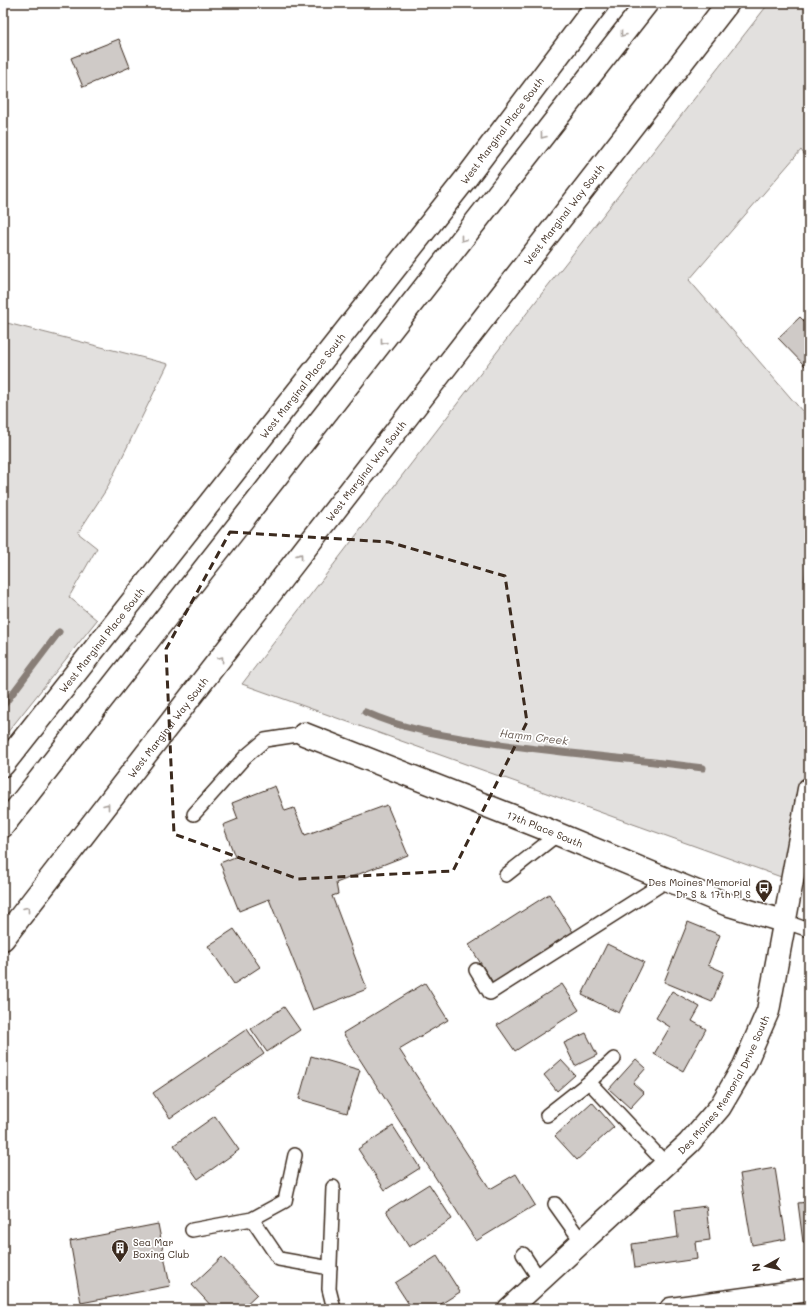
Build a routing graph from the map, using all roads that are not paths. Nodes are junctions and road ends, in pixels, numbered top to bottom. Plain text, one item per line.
1 (598, 3) edge
2 (647, 3) edge
3 (728, 3) edge
4 (304, 734) joint
5 (3, 765) edge
6 (809, 789) edge
7 (194, 814) dead end
8 (3, 826) edge
9 (558, 834) junction
10 (506, 875) dead end
11 (668, 880) junction
12 (786, 922) junction
13 (809, 930) edge
14 (3, 939) edge
15 (476, 970) dead end
16 (614, 1059) dead end
17 (589, 1082) junction
18 (547, 1115) dead end
19 (295, 1155) dead end
20 (666, 1164) junction
21 (333, 1186) dead end
22 (554, 1204) dead end
23 (252, 1219) junction
24 (192, 1230) dead end
25 (582, 1242) junction
26 (523, 1254) dead end
27 (330, 1268) junction
28 (540, 1280) junction
29 (809, 1290) edge
30 (334, 1309) edge
31 (509, 1309) edge
32 (671, 1309) edge

1 - 5 main road, West Marginal Place South
2 -> 8 main road
14 -> 3 main road, West Marginal Way South
4 - 7 lane
4 - 9 main road, 17th Place South
6 - 12 main road, Des Moines Memorial Drive South
9 - 10 lane
9 - 11 main road, 17th Place South
11 - 12 main road, 17th Place South
11 - 15 lane
12 - 13 lane
12 - 20 main road, Des Moines Memorial Drive South
16 - 17 lane
17 - 18 lane
17 - 20 lane
19 - 23 lane
20 - 25 main road, Des Moines Memorial Drive South
21 - 27 lane
22 - 25 lane
23 - 24 lane
23 - 27 lane
25 - 28 main road, Des Moines Memorial Drive South
26 - 28 lane
27 - 30 lane
28 - 31 main road, Des Moines Memorial Drive South
29 - 32 main road

